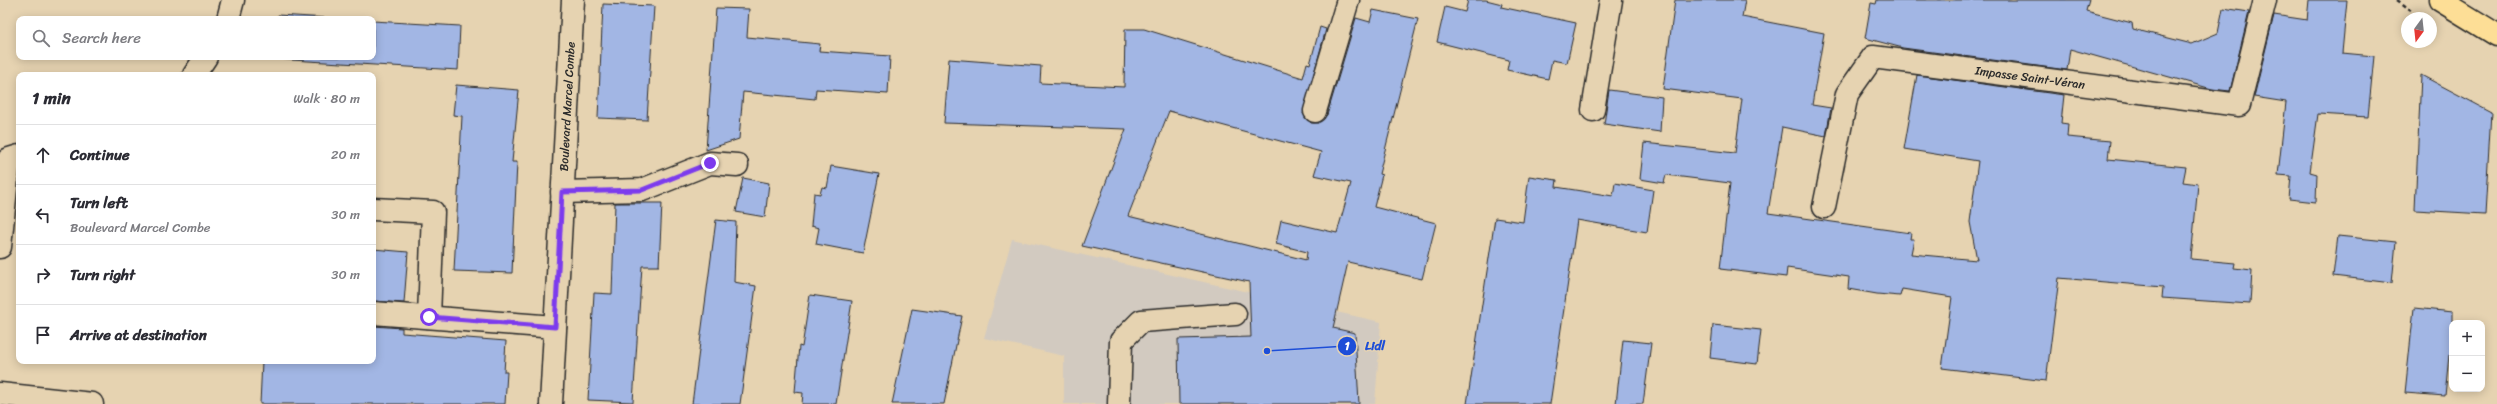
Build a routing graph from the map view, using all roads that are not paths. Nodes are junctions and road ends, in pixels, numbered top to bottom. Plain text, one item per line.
1 (233, 0) edge
2 (573, 0) edge
3 (1348, 0) edge
4 (1610, 0) edge
5 (2265, 0) edge
6 (2440, 0) edge
7 (229, 16) edge
8 (2497, 35) edge
9 (204, 60) edge
10 (196, 72) edge
11 (1593, 110) dead end
12 (1315, 111) dead end
13 (16, 157) edge
14 (736, 165) dead end
15 (562, 192) junction
16 (1824, 207) dead end
17 (376, 209) edge
18 (0, 247) edge
19 (376, 313) edge
20 (1235, 314) dead end
21 (429, 317) junction
22 (555, 327) junction
23 (0, 394) edge
24 (92, 404) edge
25 (552, 404) edge
26 (1119, 404) edge

1 - 7 street
2 - 15 street, Boulevard Marcel Combe
3 - 12 street
4 - 11 street
5 - 16 street, Impasse Saint-Véran
6 - 8 main road
9 - 10 street
13 - 18 street
14 - 15 street
15 - 22 street, Boulevard Marcel Combe
17 - 21 street
19 - 21 street
20 - 26 street
21 - 22 street
22 - 25 street, Boulevard Marcel Combe
23 - 24 street

